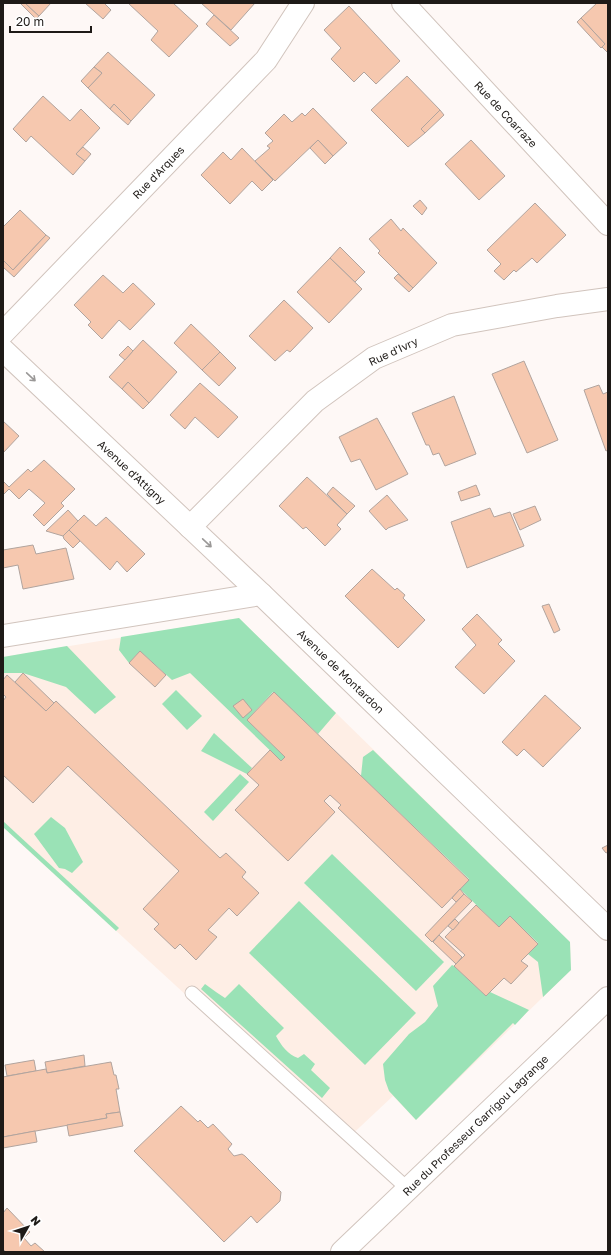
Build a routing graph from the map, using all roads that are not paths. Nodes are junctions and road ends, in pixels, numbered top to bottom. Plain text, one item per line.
1 (303, 3) edge
2 (404, 3) edge
3 (608, 224) edge
4 (608, 299) edge
5 (3, 332) edge
6 (3, 350) edge
7 (190, 527) junction
8 (261, 594) junction
9 (3, 636) edge
10 (608, 929) edge
11 (192, 993) dead end
12 (608, 998) edge
13 (408, 1189) junction
14 (342, 1252) edge

1 - 5 street, Rue d'Arques
2 - 3 street, Rue de Coarraze
4 - 7 street, Rue d'Ivry
6 -> 7 street, Avenue d'Attigny
7 -> 8 street, Avenue d'Attigny
8 - 9 street
8 - 10 street, Avenue de Montardon
11 - 13 lane
12 - 13 street, Rue du Professeur Garrigou Lagrange
13 - 14 street, Rue du Professeur Garrigou Lagrange

